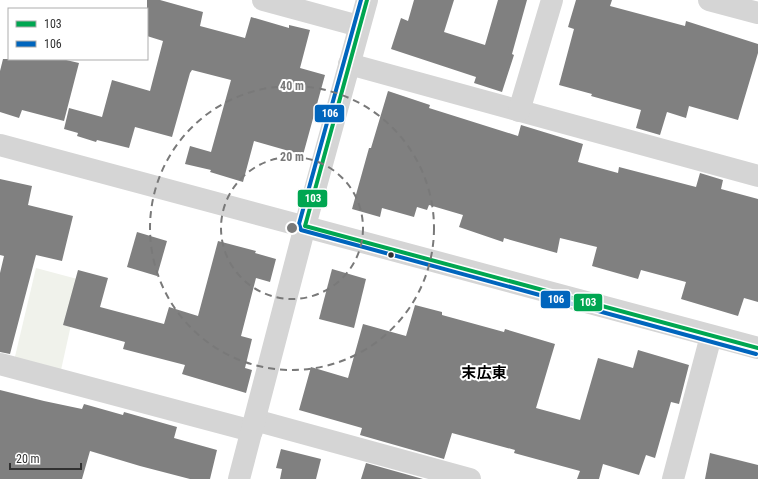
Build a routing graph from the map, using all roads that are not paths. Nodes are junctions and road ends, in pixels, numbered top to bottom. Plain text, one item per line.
1 (263, 0) edge
2 (367, 0) edge
3 (552, 0) edge
4 (709, 0) edge
5 (758, 13) edge
6 (359, 26) junction
7 (349, 64) junction
8 (519, 111) junction
9 (0, 145) edge
10 (758, 176) edge
11 (305, 226) junction
12 (711, 336) junction
13 (758, 348) edge
14 (0, 364) edge
15 (254, 426) junction
16 (239, 479) edge
17 (470, 479) edge
18 (673, 479) edge

1 - 6 street
2 - 6 street
3 - 8 street
4 - 5 street
6 - 7 street
7 - 8 street
7 - 11 street
8 - 10 street
9 - 11 street
11 - 12 street
11 - 15 street
12 - 13 street
12 - 18 street
14 - 15 street
15 - 16 street
15 - 17 street

